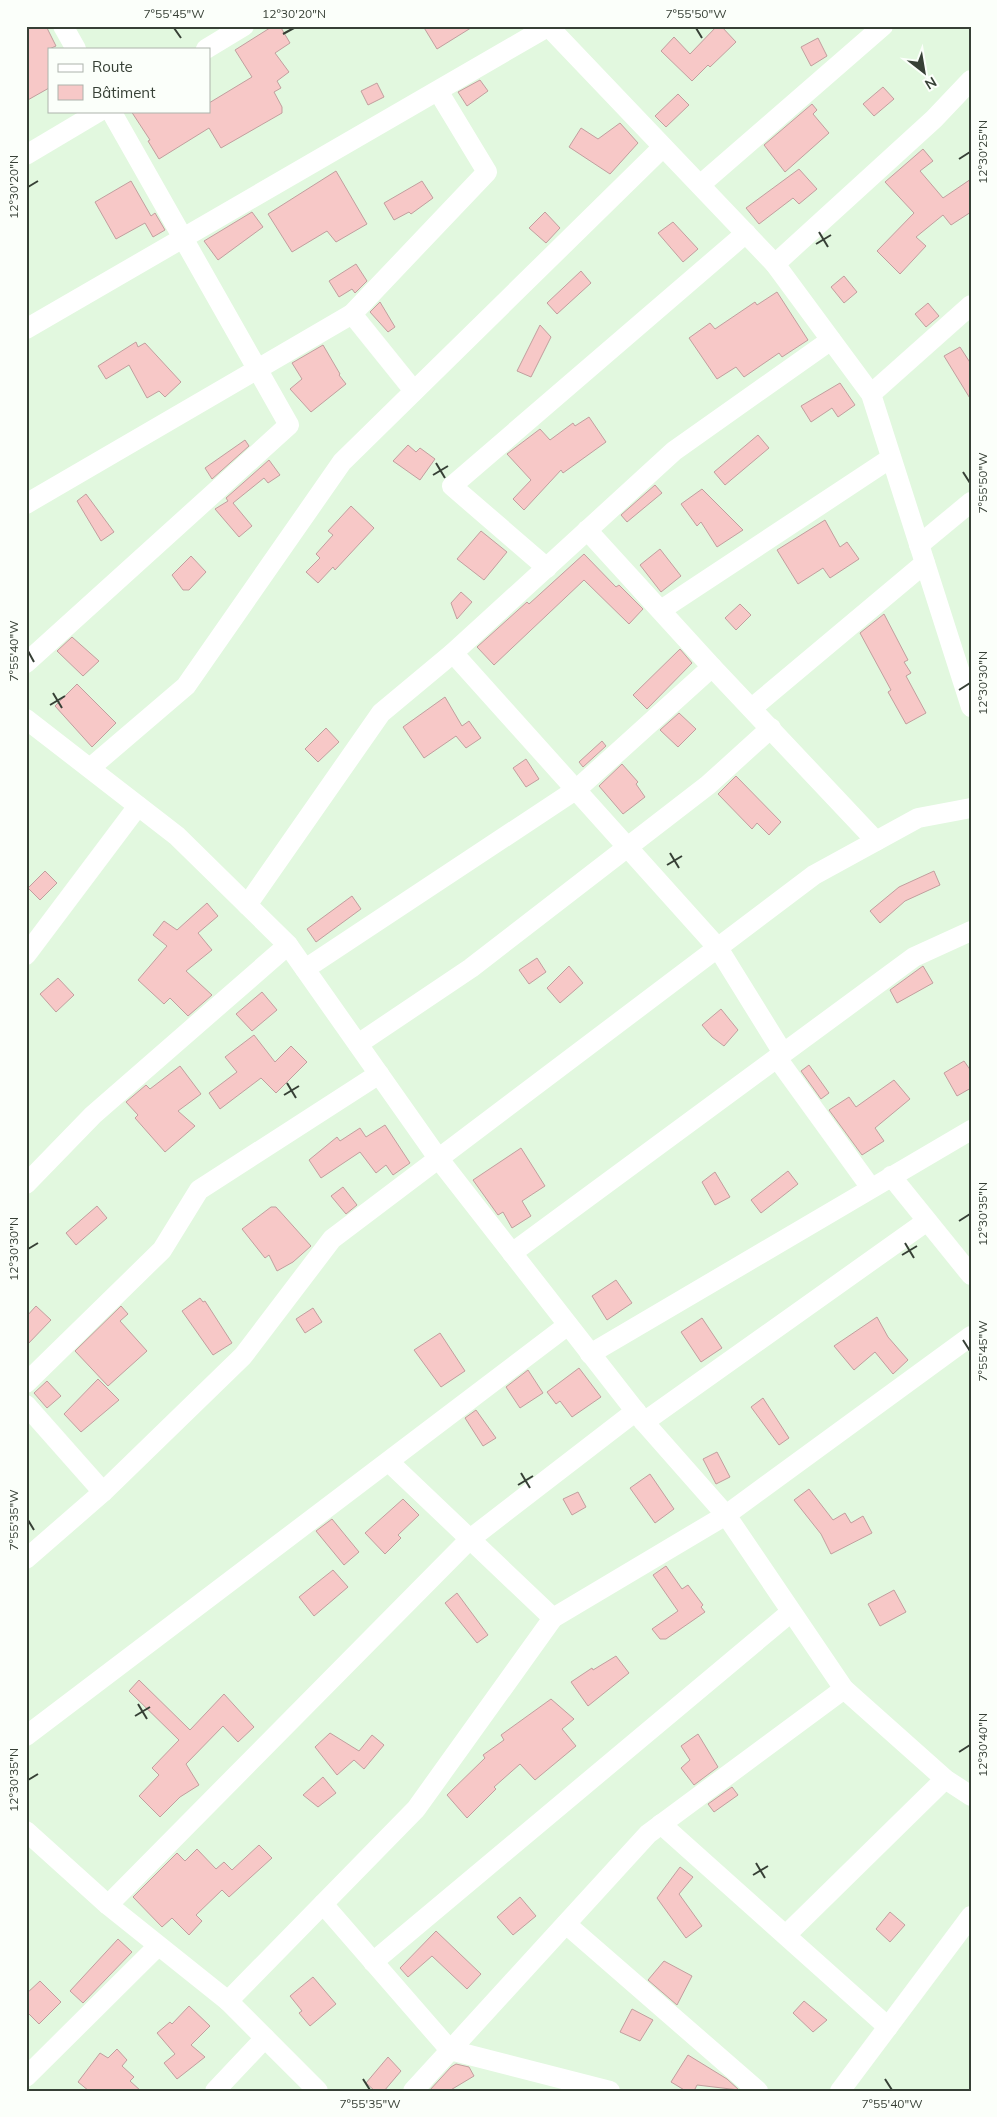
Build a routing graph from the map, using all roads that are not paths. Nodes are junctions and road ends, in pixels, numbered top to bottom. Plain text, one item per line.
1 (63, 26) edge
2 (244, 26) edge
3 (549, 26) edge
4 (883, 26) edge
5 (75, 48) edge
6 (208, 48) edge
7 (971, 80) edge
8 (438, 90) junction
9 (98, 112) edge
10 (112, 112) edge
11 (663, 147) junction
12 (26, 155) edge
13 (700, 185) junction
14 (746, 233) junction
15 (183, 239) junction
16 (775, 264) junction
17 (971, 305) edge
18 (352, 314) junction
19 (26, 329) edge
20 (831, 340) junction
21 (257, 369) junction
22 (414, 391) junction
23 (871, 394) junction
24 (891, 458) junction
25 (971, 502) edge
26 (26, 504) edge
27 (587, 530) junction
28 (922, 554) junction
29 (547, 568) junction
30 (662, 610) junction
31 (453, 653) junction
32 (963, 656) edge
33 (26, 663) edge
34 (712, 667) junction
35 (971, 707) edge
36 (752, 708) junction
37 (29, 728) edge
38 (771, 728) junction
39 (90, 768) junction
40 (577, 789) junction
41 (138, 806) junction
42 (971, 808) edge
43 (876, 841) junction
44 (628, 847) junction
45 (247, 905) junction
46 (971, 932) edge
47 (288, 945) junction
48 (718, 948) junction
49 (26, 954) edge
50 (306, 969) junction
51 (358, 1044) junction
52 (780, 1056) junction
53 (379, 1074) junction
54 (971, 1130) edge
55 (438, 1158) junction
56 (891, 1176) junction
57 (26, 1184) edge
58 (871, 1188) junction
59 (927, 1221) junction
60 (512, 1253) junction
61 (971, 1275) edge
62 (568, 1325) junction
63 (971, 1336) edge
64 (590, 1354) junction
65 (26, 1383) edge
66 (26, 1405) edge
67 (640, 1416) junction
68 (389, 1462) junction
69 (103, 1492) junction
70 (726, 1515) junction
71 (470, 1539) junction
72 (26, 1559) edge
73 (791, 1612) junction
74 (553, 1618) junction
75 (844, 1689) junction
76 (26, 1736) edge
77 (945, 1779) junction
78 (971, 1796) edge
79 (661, 1824) junction
80 (30, 1842) edge
81 (324, 1904) junction
82 (108, 1905) junction
83 (971, 1916) edge
84 (566, 1924) junction
85 (786, 1935) junction
86 (158, 1946) junction
87 (374, 1962) junction
88 (228, 2001) junction
89 (888, 2027) junction
90 (265, 2038) junction
91 (450, 2050) junction
92 (26, 2077) edge
93 (214, 2091) edge
94 (318, 2091) edge
95 (413, 2091) edge
96 (610, 2091) edge
97 (758, 2091) edge
98 (840, 2091) edge

1 - 5 street
2 - 6 street
3 - 8 street
3 - 11 street
4 - 13 street
7 - 16 street
8 - 15 street
8 - 18 street
9 - 12 street
10 - 15 street
11 - 13 street
11 - 22 street
13 - 14 street
14 - 16 street
14 - 29 street
15 - 19 street
15 - 21 street
16 - 20 street
17 - 23 street
18 - 21 street
18 - 22 street
20 - 23 street
20 - 27 street
21 - 26 street
21 - 33 street
22 - 39 street
23 - 24 street
24 - 28 street
24 - 30 street
25 - 28 street
27 - 29 street
27 - 30 street
28 - 32 street
28 - 36 street
29 - 31 street
30 - 34 street
31 - 40 street
31 - 45 street
32 - 35 street
34 - 36 street
34 - 40 street
36 - 38 street
37 - 39 street
38 - 43 street
38 - 44 street
39 - 41 street
40 - 44 street
40 - 50 street
41 - 45 street
41 - 49 street
42 - 43 street
43 - 48 street
44 - 48 street
44 - 51 street
45 - 47 street
46 - 52 street
47 - 50 street
47 - 57 street
48 - 52 street
48 - 55 street
50 - 51 street
51 - 53 street
52 - 58 street
52 - 60 street
53 - 55 street
53 - 65 street
54 - 56 street
55 - 60 street
55 - 69 street
56 - 58 street
56 - 59 street
58 - 64 street
59 - 61 street
59 - 67 street
60 - 62 street
62 - 64 street
62 - 68 street
63 - 70 street
64 - 67 street
66 - 69 street
67 - 70 street
67 - 71 street
68 - 71 street
68 - 76 street
69 - 72 street
70 - 73 street
70 - 74 street
71 - 74 street
71 - 82 street
73 - 75 street
73 - 87 street
74 - 81 street
75 - 77 street
75 - 79 street
77 - 78 street
77 - 85 street
79 - 84 street
79 - 85 street
80 - 82 street
81 - 87 street
81 - 88 street
82 - 86 street
83 - 89 street
84 - 91 street
84 - 97 street
85 - 89 street
86 - 88 street
86 - 92 street
87 - 91 street
88 - 90 street
89 - 98 street
90 - 93 street
90 - 94 street
91 - 95 street
91 - 96 street

